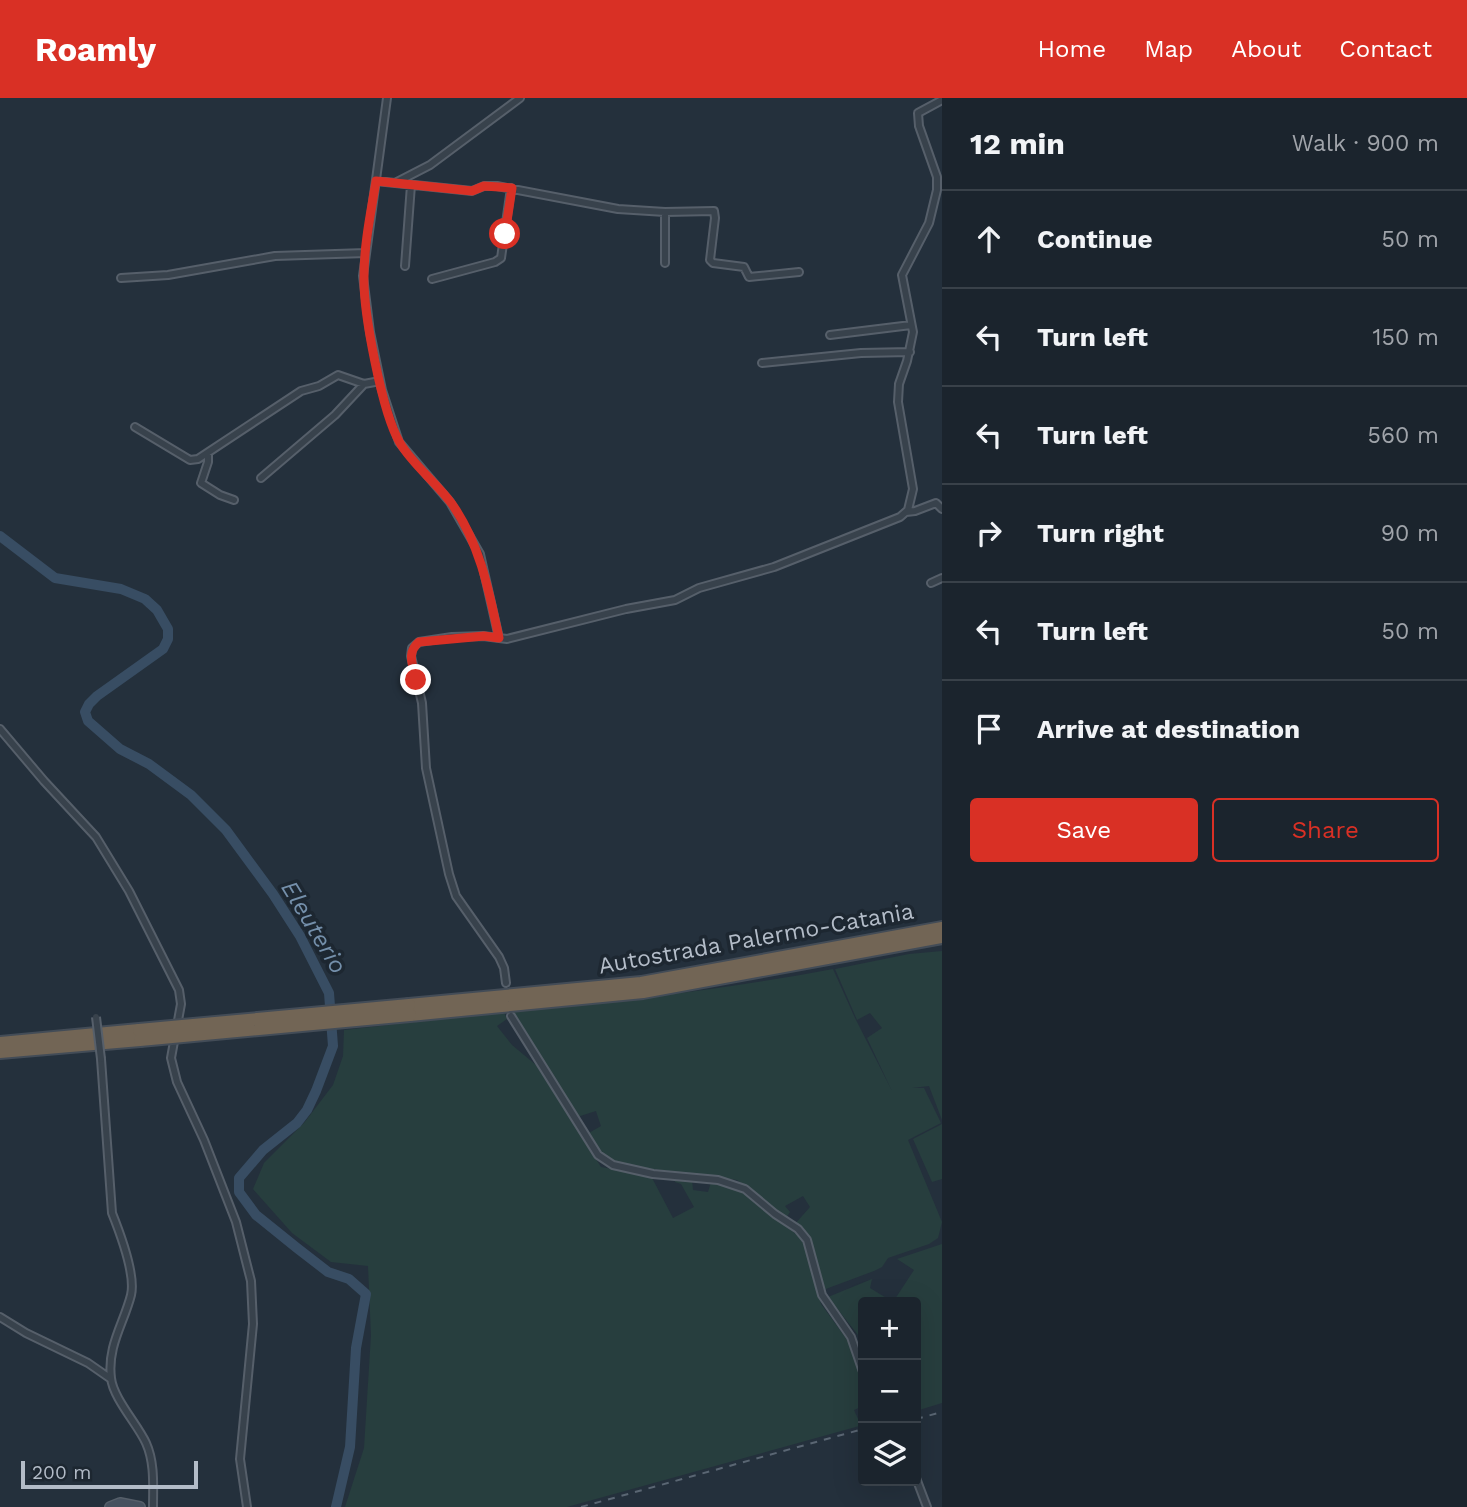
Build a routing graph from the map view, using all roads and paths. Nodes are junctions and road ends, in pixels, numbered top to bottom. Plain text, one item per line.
1 (387, 98) edge
2 (520, 98) edge
3 (942, 100) edge
4 (376, 181) junction
5 (395, 183) junction
6 (411, 185) junction
7 (512, 188) junction
8 (666, 212) junction
9 (366, 254) junction
10 (665, 263) dead end
11 (405, 266) dead end
12 (799, 272) dead end
13 (121, 278) dead end
14 (432, 279) dead end
15 (911, 325) junction
16 (830, 335) dead end
17 (910, 352) junction
18 (762, 363) dead end
19 (380, 382) junction
20 (364, 384) junction
21 (135, 427) dead end
22 (208, 455) junction
23 (261, 478) dead end
24 (234, 500) dead end
25 (942, 509) edge
26 (906, 512) junction
27 (942, 578) edge
28 (931, 583) dead end
29 (499, 638) junction
30 (0, 729) edge
31 (942, 928) edge
32 (942, 937) edge
33 (506, 983) dead end
34 (410, 1010) junction
35 (511, 1016) dead end
36 (96, 1017) dead end
37 (139, 1035) junction
38 (0, 1043) edge
39 (0, 1052) edge
40 (0, 1317) edge
41 (859, 1360) edge
42 (111, 1379) junction
43 (919, 1486) edge
44 (110, 1507) edge
45 (140, 1507) edge
46 (153, 1507) edge
47 (247, 1507) edge
48 (927, 1507) edge

1 - 4 street
2 - 5 street
3 - 15 street
4 - 5 street
4 - 9 street
5 - 6 street
6 - 7 street
6 - 11 street
7 - 8 street
7 - 14 street
8 - 10 street
8 - 12 street
9 - 13 street
9 - 19 street
15 - 16 street
15 - 17 street
17 - 18 street
17 - 26 street
19 - 20 street
19 - 29 street
20 - 22 street
20 - 23 street
21 - 22 street
22 - 24 street
25 - 26 street
26 - 29 street
27 - 28 street
29 - 33 street
30 - 47 street
31 - 34 highway, Autostrada Palermo-Catania
32 - 34 highway, Autostrada Palermo-Catania
34 - 37 highway, bridge
35 - 41 street
36 - 42 street, bridge
37 - 38 highway
37 - 39 highway
40 - 42 street
42 - 46 street
43 - 48 street
44 - 45 street

